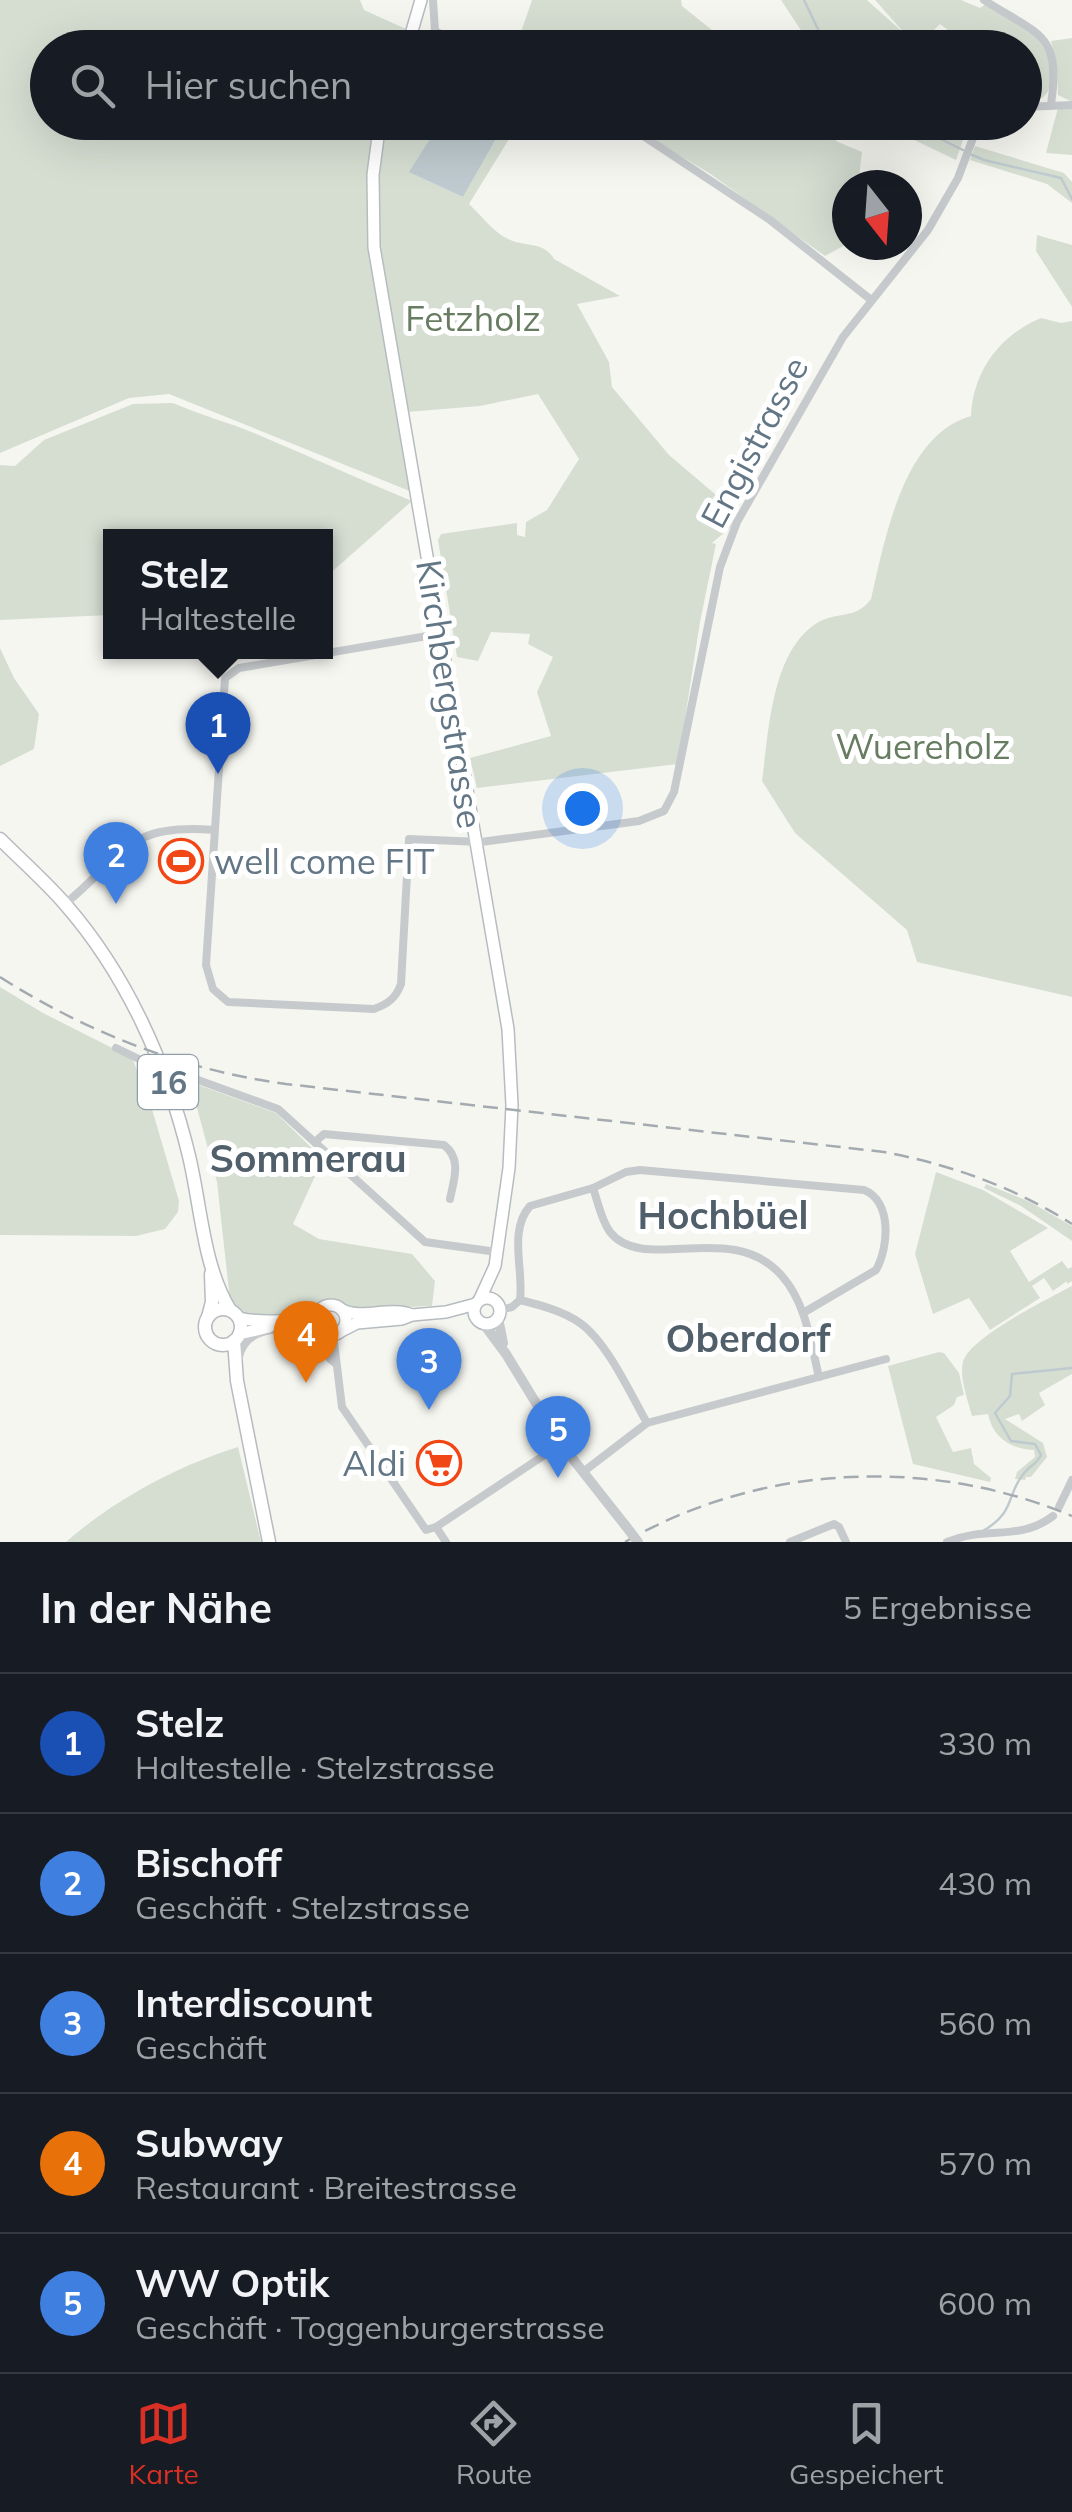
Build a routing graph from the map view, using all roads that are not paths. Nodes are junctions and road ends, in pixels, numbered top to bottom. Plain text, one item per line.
1 (422, 0) edge
2 (433, 0) edge
3 (984, 0) edge
4 (413, 30) edge
5 (435, 30) edge
6 (1030, 30) edge
7 (1042, 38) edge
8 (1051, 104) junction
9 (1042, 105) edge
10 (1072, 105) edge
11 (378, 140) edge
12 (649, 140) edge
13 (972, 140) edge
14 (870, 299) junction
15 (439, 634) junction
16 (333, 653) edge
17 (302, 659) edge
18 (214, 830) junction
19 (0, 840) edge
20 (474, 842) junction
21 (65, 904) junction
22 (116, 1048) dead end
23 (314, 1142) junction
24 (594, 1188) junction
25 (450, 1200) dead end
26 (497, 1252) junction
27 (495, 1266) junction
28 (212, 1267) junction
29 (520, 1300) junction
30 (321, 1309) junction
31 (342, 1310) junction
32 (498, 1310) junction
33 (478, 1311) junction
34 (802, 1313) junction
35 (234, 1314) junction
36 (412, 1315) junction
37 (208, 1318) junction
38 (320, 1330) junction
39 (337, 1333) junction
40 (237, 1338) junction
41 (218, 1344) junction
42 (506, 1354) junction
43 (886, 1359) dead end
44 (336, 1364) junction
45 (820, 1377) junction
46 (236, 1381) junction
47 (647, 1422) junction
48 (561, 1444) junction
49 (583, 1472) junction
50 (1072, 1480) edge
51 (1059, 1507) dead end
52 (1053, 1516) dead end
53 (436, 1528) junction
54 (997, 1541) edge
55 (269, 1542) edge
56 (446, 1542) edge
57 (638, 1542) edge
58 (790, 1542) edge
59 (846, 1542) edge
60 (946, 1542) edge

1 - 4 main road
2 - 5 street
3 - 6 street
7 - 8 street
8 - 9 street
8 - 10 street
11 - 15 main road, Kirchbergstrasse
12 - 14 street
13 - 14 street, Engistrasse
14 - 20 street, Engistrasse
15 - 16 street
15 - 20 main road, Kirchbergstrasse
17 - 18 street
18 - 20 street, Engistrasse
18 - 21 street
19 - 21 main road, 16
20 - 26 main road, Kirchbergstrasse
21 - 28 main road, 16
22 - 23 street, bridge
23 - 25 street
23 - 26 street
24 - 29 street
24 - 34 street
24 - 34 street
26 - 27 main road, Kirchbergstrasse
27 - 32 main road, Kirchbergstrasse
27 - 33 main road, Kirchbergstrasse
28 - 35 main road, 16
28 - 37 main road, 16
29 - 32 street
29 - 47 street
30 - 31 main road
30 - 35 main road
30 - 38 main road
31 - 36 main road
31 - 39 main road
32 - 33 main road
32 - 33 main road
32 - 42 street
33 - 36 main road
33 - 42 street
34 - 45 street
35 - 37 main road
35 - 40 main road
36 - 39 main road
37 - 41 main road
38 - 39 main road
38 - 40 main road
39 - 44 street
40 - 41 main road
40 - 46 main road
41 - 46 main road
42 - 48 street
43 - 45 street
44 - 46 street
44 - 53 street
45 - 47 street
46 - 55 main road
47 - 49 street
48 - 49 street
48 - 53 street
49 - 57 street, bridge
50 - 51 street
52 - 54 street
53 - 56 street
54 - 60 street
58 - 59 street

